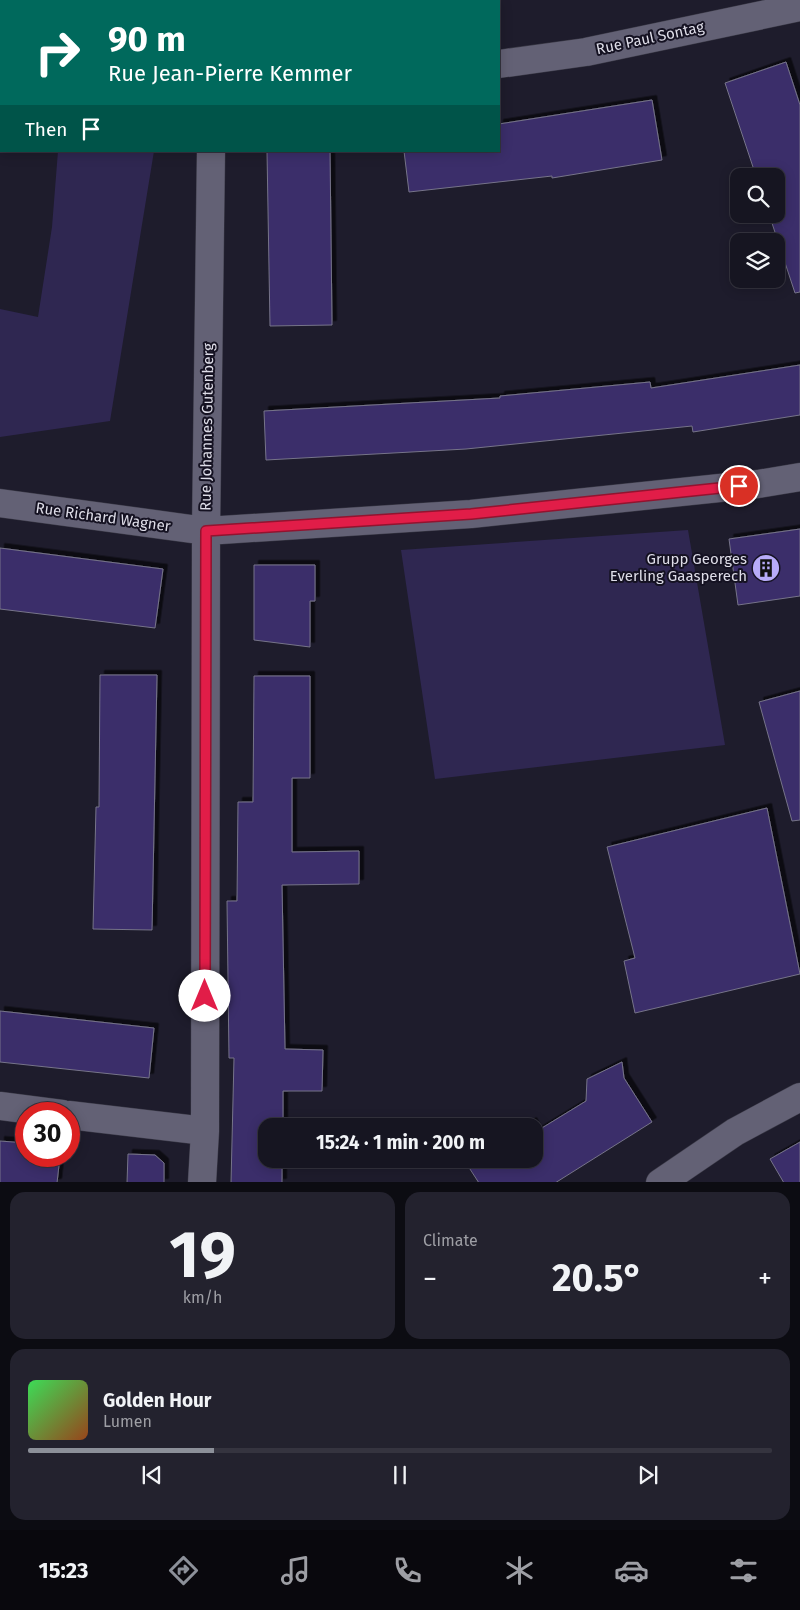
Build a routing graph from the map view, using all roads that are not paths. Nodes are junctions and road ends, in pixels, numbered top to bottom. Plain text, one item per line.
1 (800, 7) edge
2 (500, 64) edge
3 (211, 152) edge
4 (800, 477) edge
5 (0, 503) edge
6 (206, 531) junction
7 (800, 1097) edge
8 (0, 1106) edge
9 (15, 1108) edge
10 (80, 1116) edge
11 (205, 1131) junction
12 (202, 1182) edge
13 (660, 1182) edge

1 - 2 street, Rue Paul Sontag
3 - 6 street, Rue Johannes Gutenberg
4 - 6 street, Rue Richard Wagner
5 - 6 street, Rue Richard Wagner
6 - 11 street, Rue Johannes Gutenberg
7 - 13 street
8 - 9 street
10 - 11 street
11 - 12 street, Rue Johannes Gutenberg

